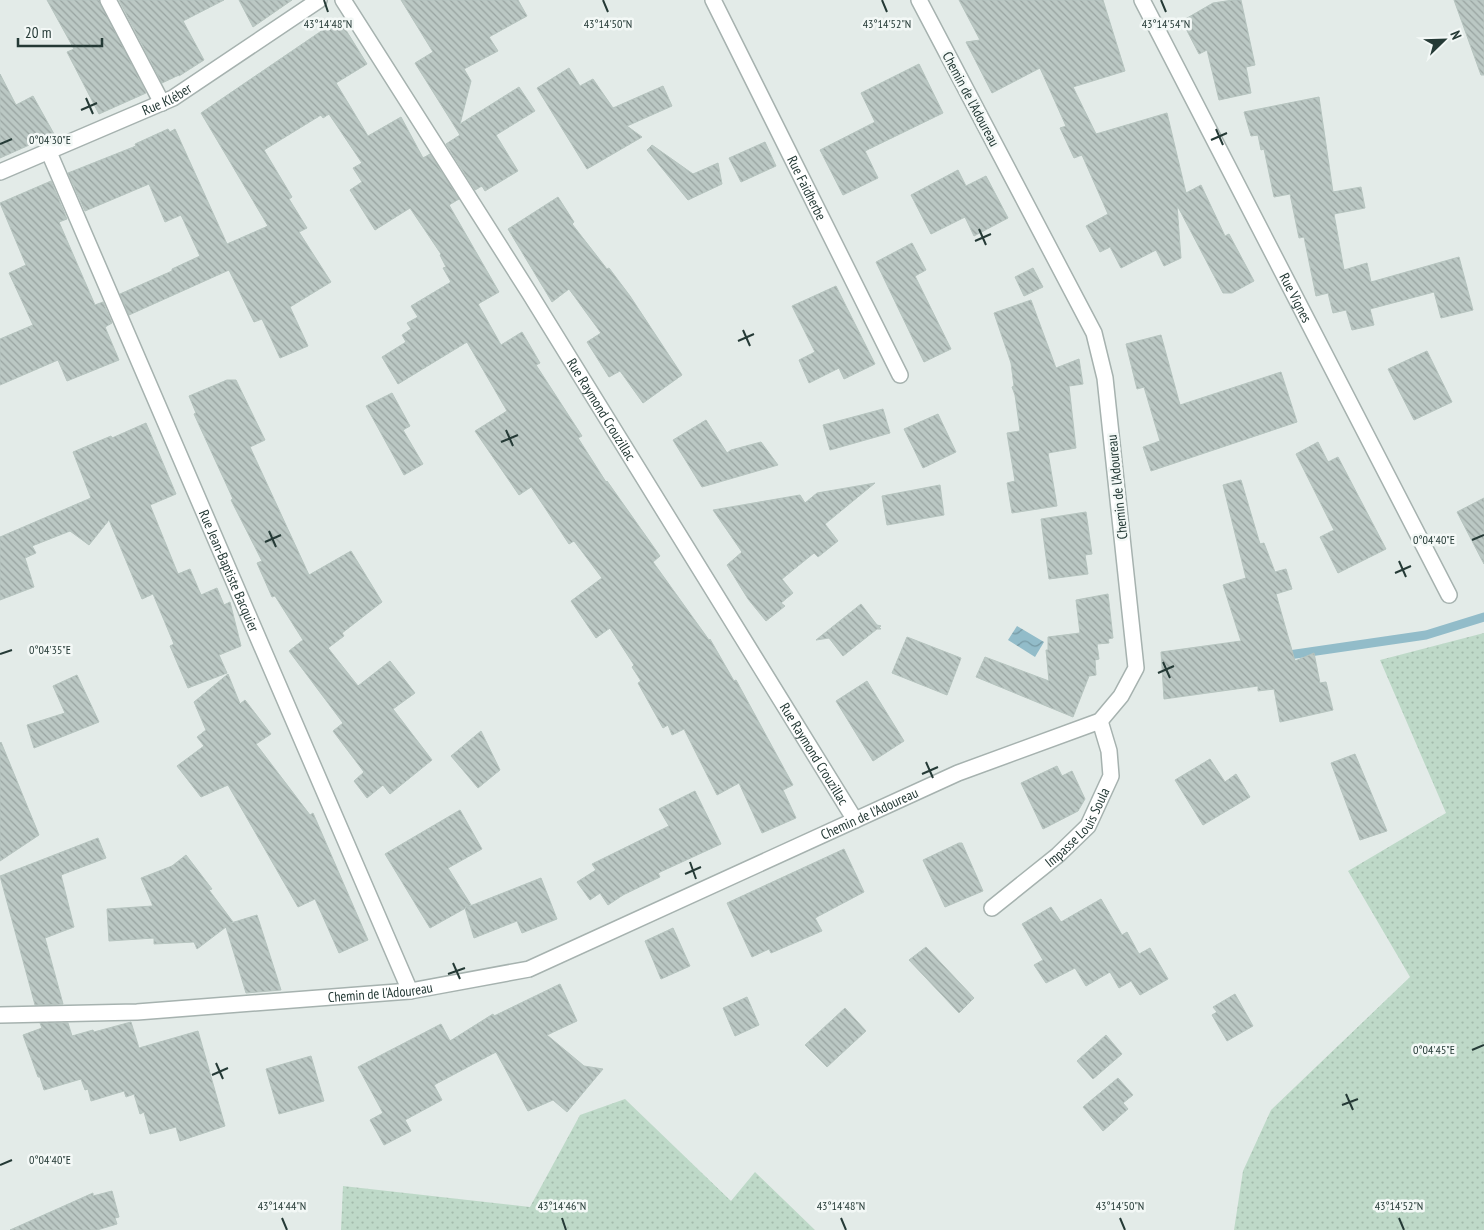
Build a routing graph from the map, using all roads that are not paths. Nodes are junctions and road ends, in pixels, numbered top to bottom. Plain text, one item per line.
1 (108, 0) edge
2 (320, 0) edge
3 (343, 0) edge
4 (713, 0) edge
5 (920, 0) edge
6 (1142, 0) edge
7 (162, 104) junction
8 (48, 150) junction
9 (0, 172) edge
10 (900, 375) dead end
11 (1449, 595) dead end
12 (1100, 721) junction
13 (855, 820) junction
14 (992, 908) dead end
15 (410, 991) junction
16 (0, 1015) edge

1 - 7 street
2 - 7 street, Rue Kléber
3 - 13 street, Rue Raymond Crouzillac
4 - 10 street, Rue Faidherbe
5 - 12 street, Chemin de l'Adoureau
6 - 11 street, Rue Vignes
7 - 8 street, Rue Kléber
8 - 9 street, Rue Kléber
8 - 15 street, Rue Jean-Baptiste Bacquier
12 - 13 street, Chemin de l'Adoureau
12 - 14 street, Impasse Louis Soula
13 - 15 street, Chemin de l'Adoureau
15 - 16 street, Chemin de l'Adoureau

